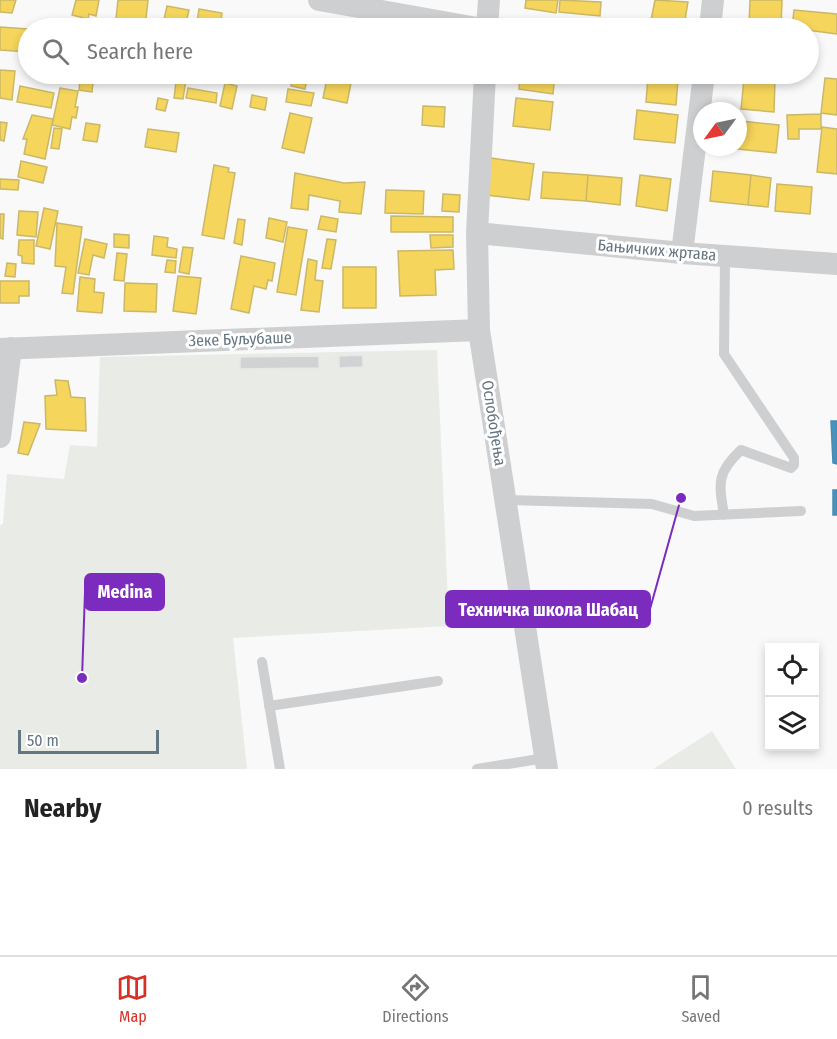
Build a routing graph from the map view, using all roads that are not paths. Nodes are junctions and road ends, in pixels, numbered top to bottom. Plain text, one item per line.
1 (320, 0) edge
2 (489, 0) edge
3 (713, 0) edge
4 (421, 18) edge
5 (488, 18) edge
6 (711, 18) edge
7 (484, 84) edge
8 (703, 84) edge
9 (477, 233) junction
10 (682, 253) junction
11 (725, 256) junction
12 (837, 264) edge
13 (479, 330) junction
14 (6, 349) edge
15 (0, 436) edge
16 (505, 500) junction
17 (801, 511) dead end
18 (724, 515) junction
19 (262, 662) dead end
20 (438, 681) dead end
21 (269, 706) junction
22 (546, 764) edge
23 (280, 769) edge
24 (477, 769) edge

1 - 4 street
2 - 5 street
3 - 6 street
7 - 9 street, Ослобођења
8 - 10 street
9 - 10 street, Бањичких жртава
9 - 13 street, Ослобођења
10 - 11 street, Бањичких жртава
11 - 12 street, Бањичких жртава
11 - 18 lane
13 - 14 street, Зеке Буљубаше
13 - 16 street, Ослобођења
14 - 15 street
16 - 18 lane
16 - 22 street, Ослобођења
17 - 18 lane
19 - 21 lane
20 - 21 lane
21 - 23 lane
22 - 24 lane

